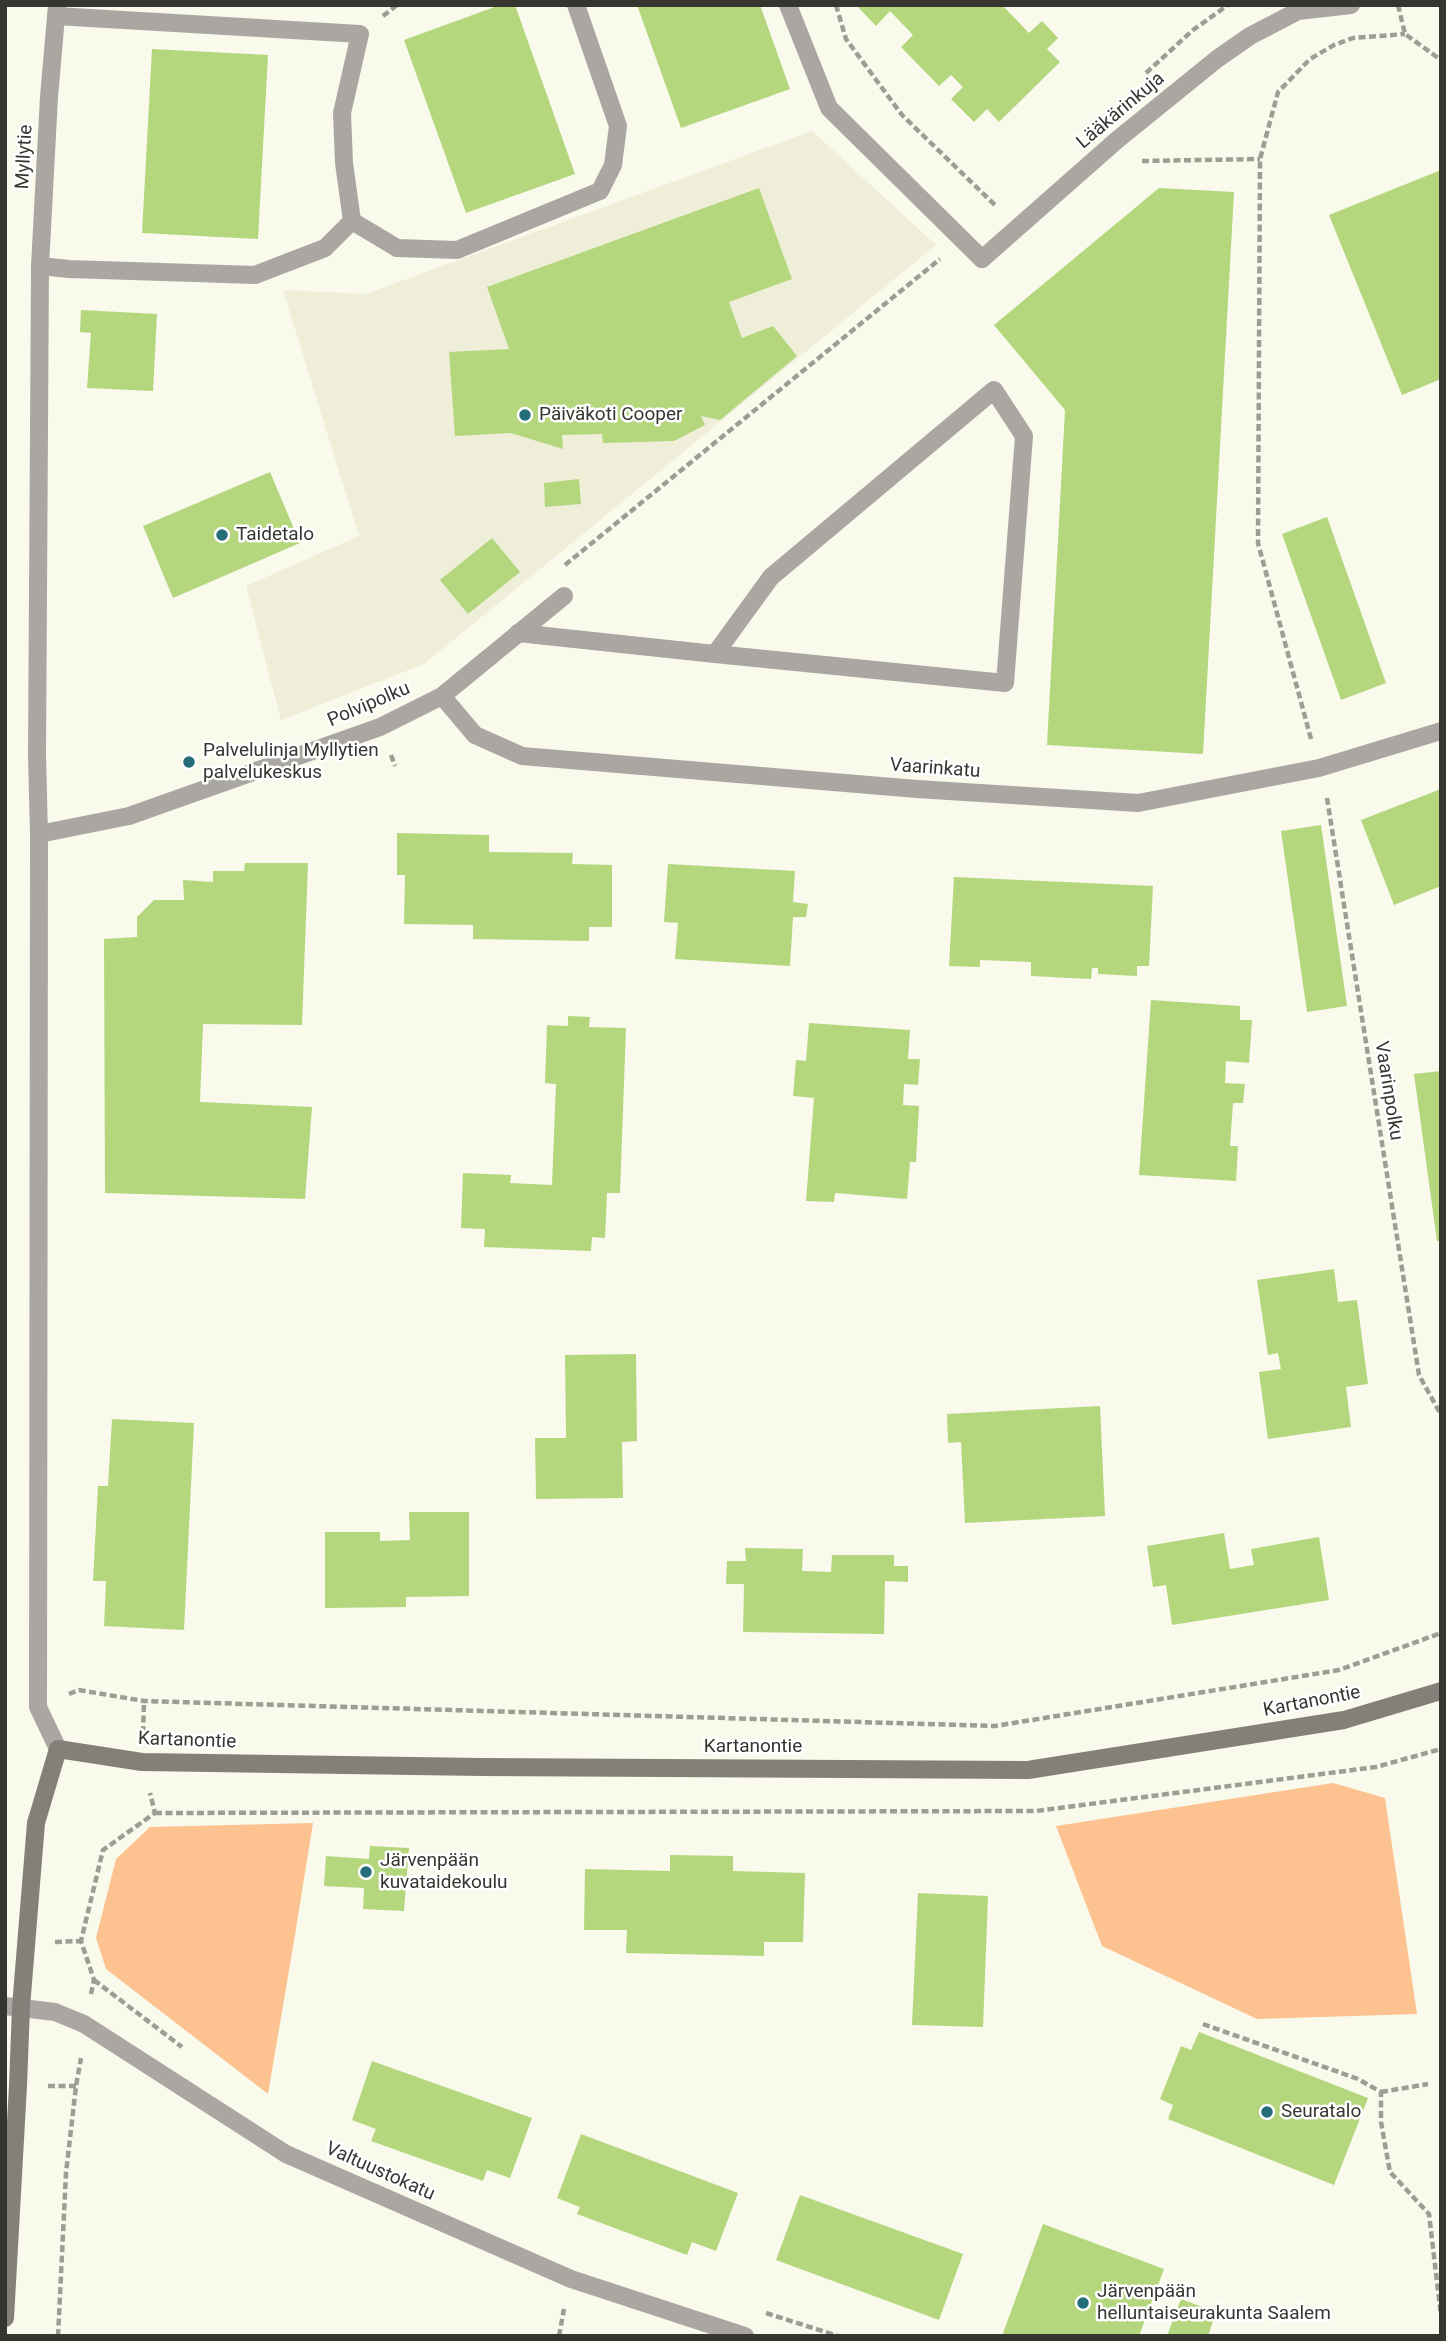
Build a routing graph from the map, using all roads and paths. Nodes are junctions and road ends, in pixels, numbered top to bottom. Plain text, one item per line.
1 (576, 5) edge
2 (788, 5) edge
3 (836, 5) edge
4 (1352, 5) edge
5 (1398, 5) edge
6 (1301, 8) edge
7 (56, 11) edge
8 (1405, 34) junction
9 (1441, 60) edge
10 (1007, 198) dead end
11 (997, 207) junction
12 (352, 221) junction
13 (963, 240) junction
14 (40, 266) junction
15 (563, 567) dead end
16 (565, 596) dead end
17 (518, 634) junction
18 (715, 653) junction
19 (442, 696) junction
20 (380, 727) junction
21 (1441, 731) edge
22 (395, 766) dead end
23 (1319, 768) junction
24 (40, 834) junction
25 (1441, 1415) edge
26 (1441, 1633) edge
27 (1441, 1691) edge
28 (37, 1707) junction
29 (58, 1749) junction
30 (94, 1980) dead end
31 (13, 2006) edge
32 (1203, 2024) dead end
33 (190, 2052) dead end
34 (1428, 2084) dead end
35 (1381, 2092) junction
36 (762, 2311) dead end
37 (1441, 2316) edge
38 (5, 2318) edge
39 (745, 2336) edge
40 (838, 2336) edge

1 - 12 street
2 - 13 street
3 - 11 path
4 - 6 street, Lääkärinkuja
5 - 8 path
6 - 13 street, Lääkärinkuja
7 - 12 street
7 - 14 street, Myllytie
8 - 9 path
8 - 23 path, Vaarinpolku
10 - 11 path
11 - 13 path
12 - 14 street
13 - 15 path
14 - 24 street, Myllytie
16 - 17 street, Polvipolku
17 - 18 street
17 - 19 street, Polvipolku
18 - 18 street
19 - 20 street, Polvipolku
19 - 23 street, Vaarinkatu
20 - 22 path
20 - 24 street, Polvipolku
21 - 23 street, Vaarinkatu
23 - 25 path, Vaarinpolku
24 - 28 street, Myllytie
26 - 28 path
27 - 29 street, Kartanontie
28 - 29 street, Myllytie
29 - 31 street
30 - 33 path
31 - 38 street
31 - 39 street, Valtuustokatu
32 - 35 path
34 - 35 path
35 - 37 path
36 - 40 path

